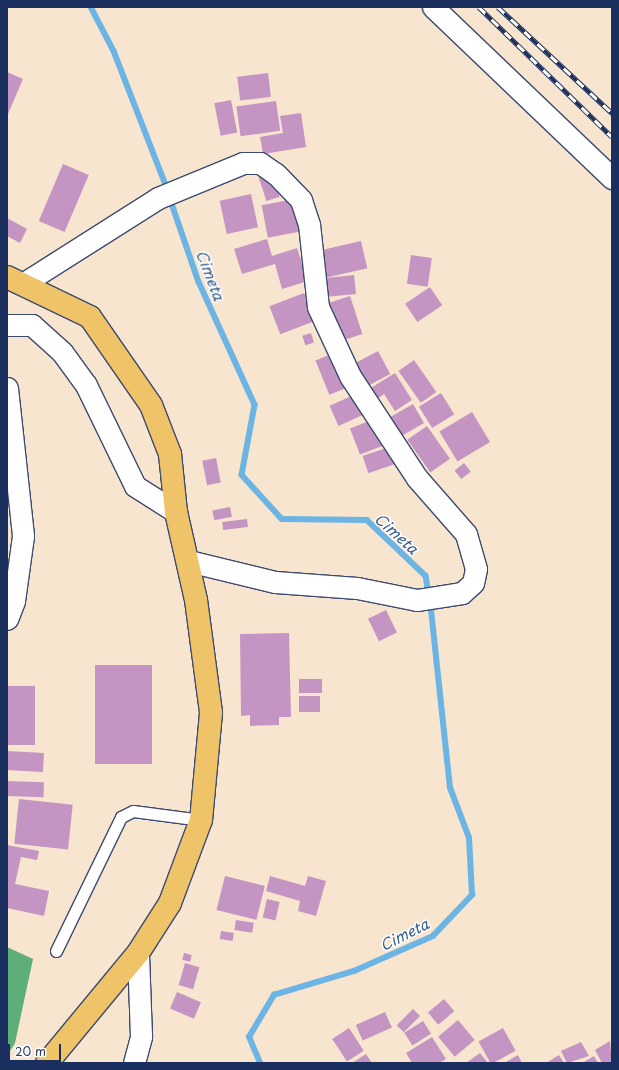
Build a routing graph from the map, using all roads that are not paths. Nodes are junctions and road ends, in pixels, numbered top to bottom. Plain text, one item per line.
1 (433, 7) edge
2 (612, 178) edge
3 (15, 280) edge
4 (7, 325) edge
5 (7, 388) edge
6 (176, 512) junction
7 (188, 561) junction
8 (7, 619) edge
9 (201, 820) junction
10 (56, 951) dead end
11 (138, 953) junction
12 (47, 1063) edge
13 (134, 1063) edge

1 - 2 street
3 - 6 highway
3 - 7 street
4 - 6 street
5 - 8 street
6 - 7 highway
7 - 9 highway
9 - 10 lane
9 - 11 highway
11 - 12 highway
11 - 13 street

